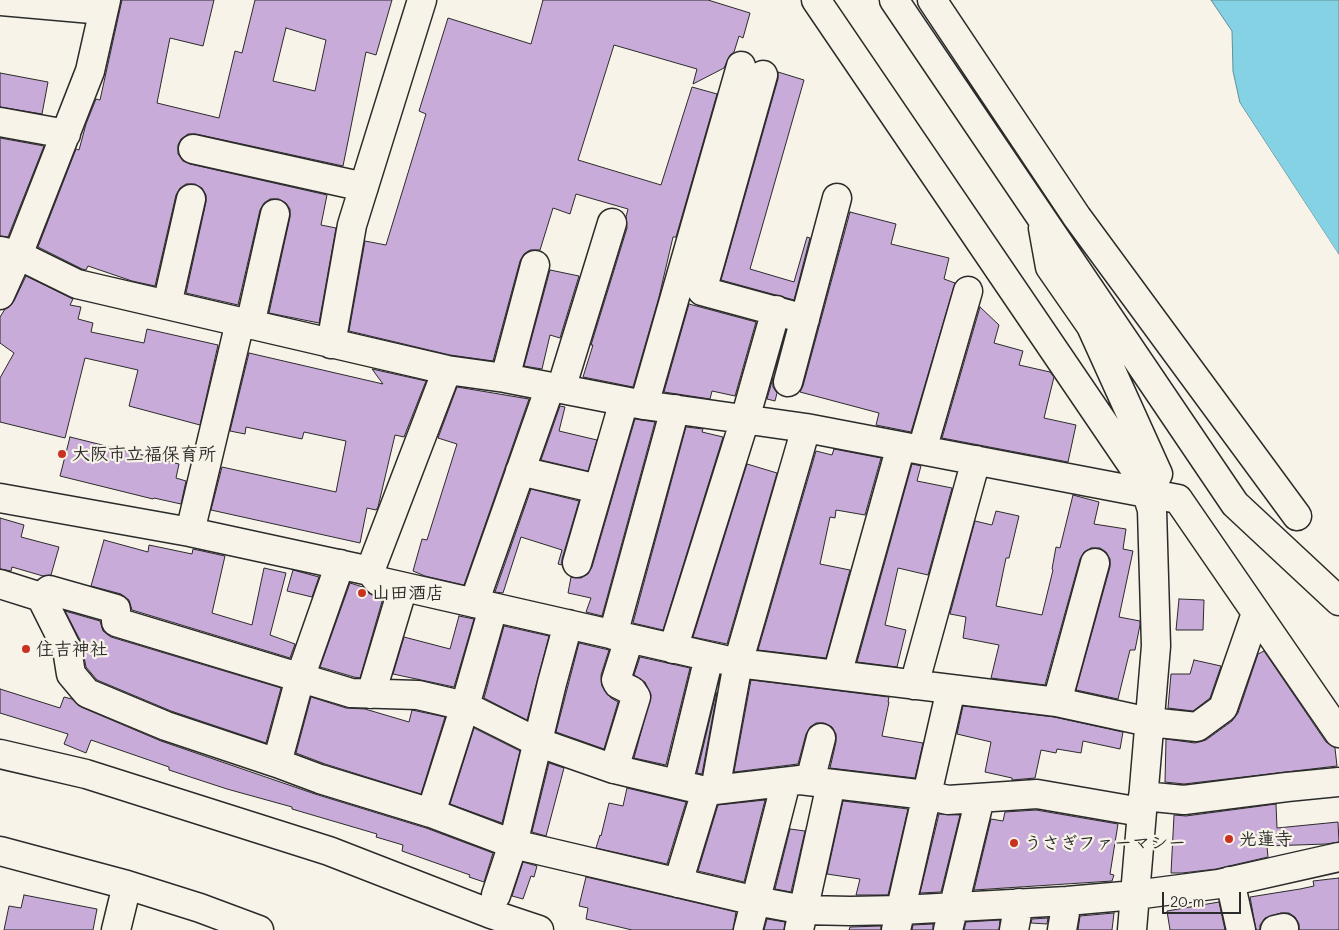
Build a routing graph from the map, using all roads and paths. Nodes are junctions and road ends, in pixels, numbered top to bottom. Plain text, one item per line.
1 (0, 0) edge
2 (422, 0) edge
3 (816, 0) edge
4 (894, 0) edge
5 (932, 0) edge
6 (105, 5) edge
7 (0, 122) edge
8 (66, 134) junction
9 (193, 149) dead end
10 (364, 187) junction
11 (837, 198) dead end
12 (191, 199) dead end
13 (275, 214) dead end
14 (1042, 219) junction
15 (612, 224) dead end
16 (9, 253) edge
17 (534, 265) dead end
18 (968, 291) dead end
19 (0, 296) edge
20 (167, 305) junction
21 (776, 310) junction
22 (805, 319) junction
23 (245, 324) junction
24 (332, 344) junction
25 (447, 370) junction
26 (505, 378) junction
27 (788, 382) dead end
28 (555, 388) junction
29 (634, 402) junction
30 (675, 409) junction
31 (745, 419) junction
32 (806, 428) junction
33 (912, 448) junction
34 (976, 460) junction
35 (520, 471) junction
36 (598, 489) junction
37 (1147, 493) junction
38 (0, 498) edge
39 (1297, 516) dead end
40 (190, 532) junction
41 (577, 563) dead end
42 (1094, 563) dead end
43 (340, 564) junction
44 (370, 571) junction
45 (0, 584) edge
46 (403, 587) junction
47 (41, 597) junction
48 (1339, 601) edge
49 (484, 606) junction
50 (1256, 613) junction
51 (568, 624) junction
52 (621, 637) junction
53 (673, 649) junction
54 (709, 657) junction
55 (738, 664) junction
56 (837, 675) junction
57 (300, 678) junction
58 (914, 685) junction
59 (951, 689) junction
60 (371, 694) junction
61 (1058, 702) junction
62 (465, 706) junction
63 (1149, 722) junction
64 (1339, 733) edge
65 (821, 738) dead end
66 (538, 742) junction
67 (0, 754) edge
68 (277, 763) junction
69 (614, 768) junction
70 (809, 782) junction
71 (1339, 782) edge
72 (678, 784) junction
73 (711, 791) junction
74 (926, 795) junction
75 (980, 798) junction
76 (1142, 804) junction
77 (431, 813) junction
78 (513, 844) junction
79 (0, 851) edge
80 (1339, 857) edge
81 (1230, 881) junction
82 (678, 883) junction
83 (127, 885) junction
84 (497, 891) dead end
85 (1135, 895) junction
86 (756, 901) junction
87 (1067, 901) junction
88 (1019, 903) junction
89 (950, 919) edge
90 (801, 920) edge
91 (848, 920) edge
92 (898, 920) edge
93 (116, 930) edge
94 (259, 930) edge
95 (539, 930) edge
96 (748, 930) edge
97 (1014, 930) edge
98 (1062, 930) edge
99 (1132, 930) edge
100 (1241, 930) edge

1 - 6 street
2 - 10 street
3 - 37 street
4 - 14 street
5 - 39 street
6 - 8 street
7 - 8 street
8 - 16 street
9 - 10 street
10 - 24 street
11 - 22 street
12 - 20 street
13 - 23 street
14 - 37 street
14 - 48 street
15 - 28 street
16 - 19 street
16 - 20 street
17 - 26 street
18 - 33 street
20 - 23 street
21 - 22 street
21 - 29 street
21 - 31 street
22 - 27 street
23 - 24 street
23 - 40 street
24 - 25 street
25 - 26 street
25 - 44 street
26 - 28 street
28 - 29 street
28 - 35 street
29 - 30 street
29 - 36 street
30 - 31 street
30 - 52 street
31 - 32 street
31 - 53 street
32 - 33 street
32 - 55 street
33 - 34 street
33 - 56 street
34 - 37 street
34 - 58 street
35 - 36 street
35 - 49 street
36 - 41 street
37 - 50 street
37 - 63 street
38 - 40 street
40 - 43 street
42 - 61 street
43 - 44 street
43 - 57 street
44 - 46 street
45 - 47 street
46 - 49 street
46 - 60 street
47 - 57 street
47 - 68 street
49 - 51 street
49 - 62 street
50 - 63 street
50 - 64 street
51 - 52 street
51 - 66 street
52 - 53 street
52 - 69 street
53 - 54 street
54 - 55 street
54 - 72 street
55 - 56 street
55 - 73 street
56 - 58 street
57 - 60 street
57 - 68 street
58 - 59 street
59 - 61 street
59 - 74 street
60 - 62 street
61 - 63 street
62 - 66 street
62 - 77 street
63 - 76 street
65 - 70 street
66 - 69 street
66 - 78 street
67 - 95 street
68 - 77 street
69 - 72 street
70 - 73 street
70 - 74 street
70 - 86 street
70 - 90 street
71 - 76 street
72 - 73 street
73 - 82 street
74 - 75 street
74 - 92 street
75 - 76 street
75 - 89 street
76 - 85 street
77 - 78 street
78 - 82 street
78 - 84 street
79 - 83 street
80 - 81 street
81 - 85 street
81 - 100 street
82 - 86 street
83 - 93 street
83 - 94 street
85 - 87 street
85 - 99 street
86 - 90 street
86 - 96 street
87 - 88 street
87 - 98 street
88 - 89 street
88 - 97 street
89 - 92 street
90 - 91 street
91 - 92 street

